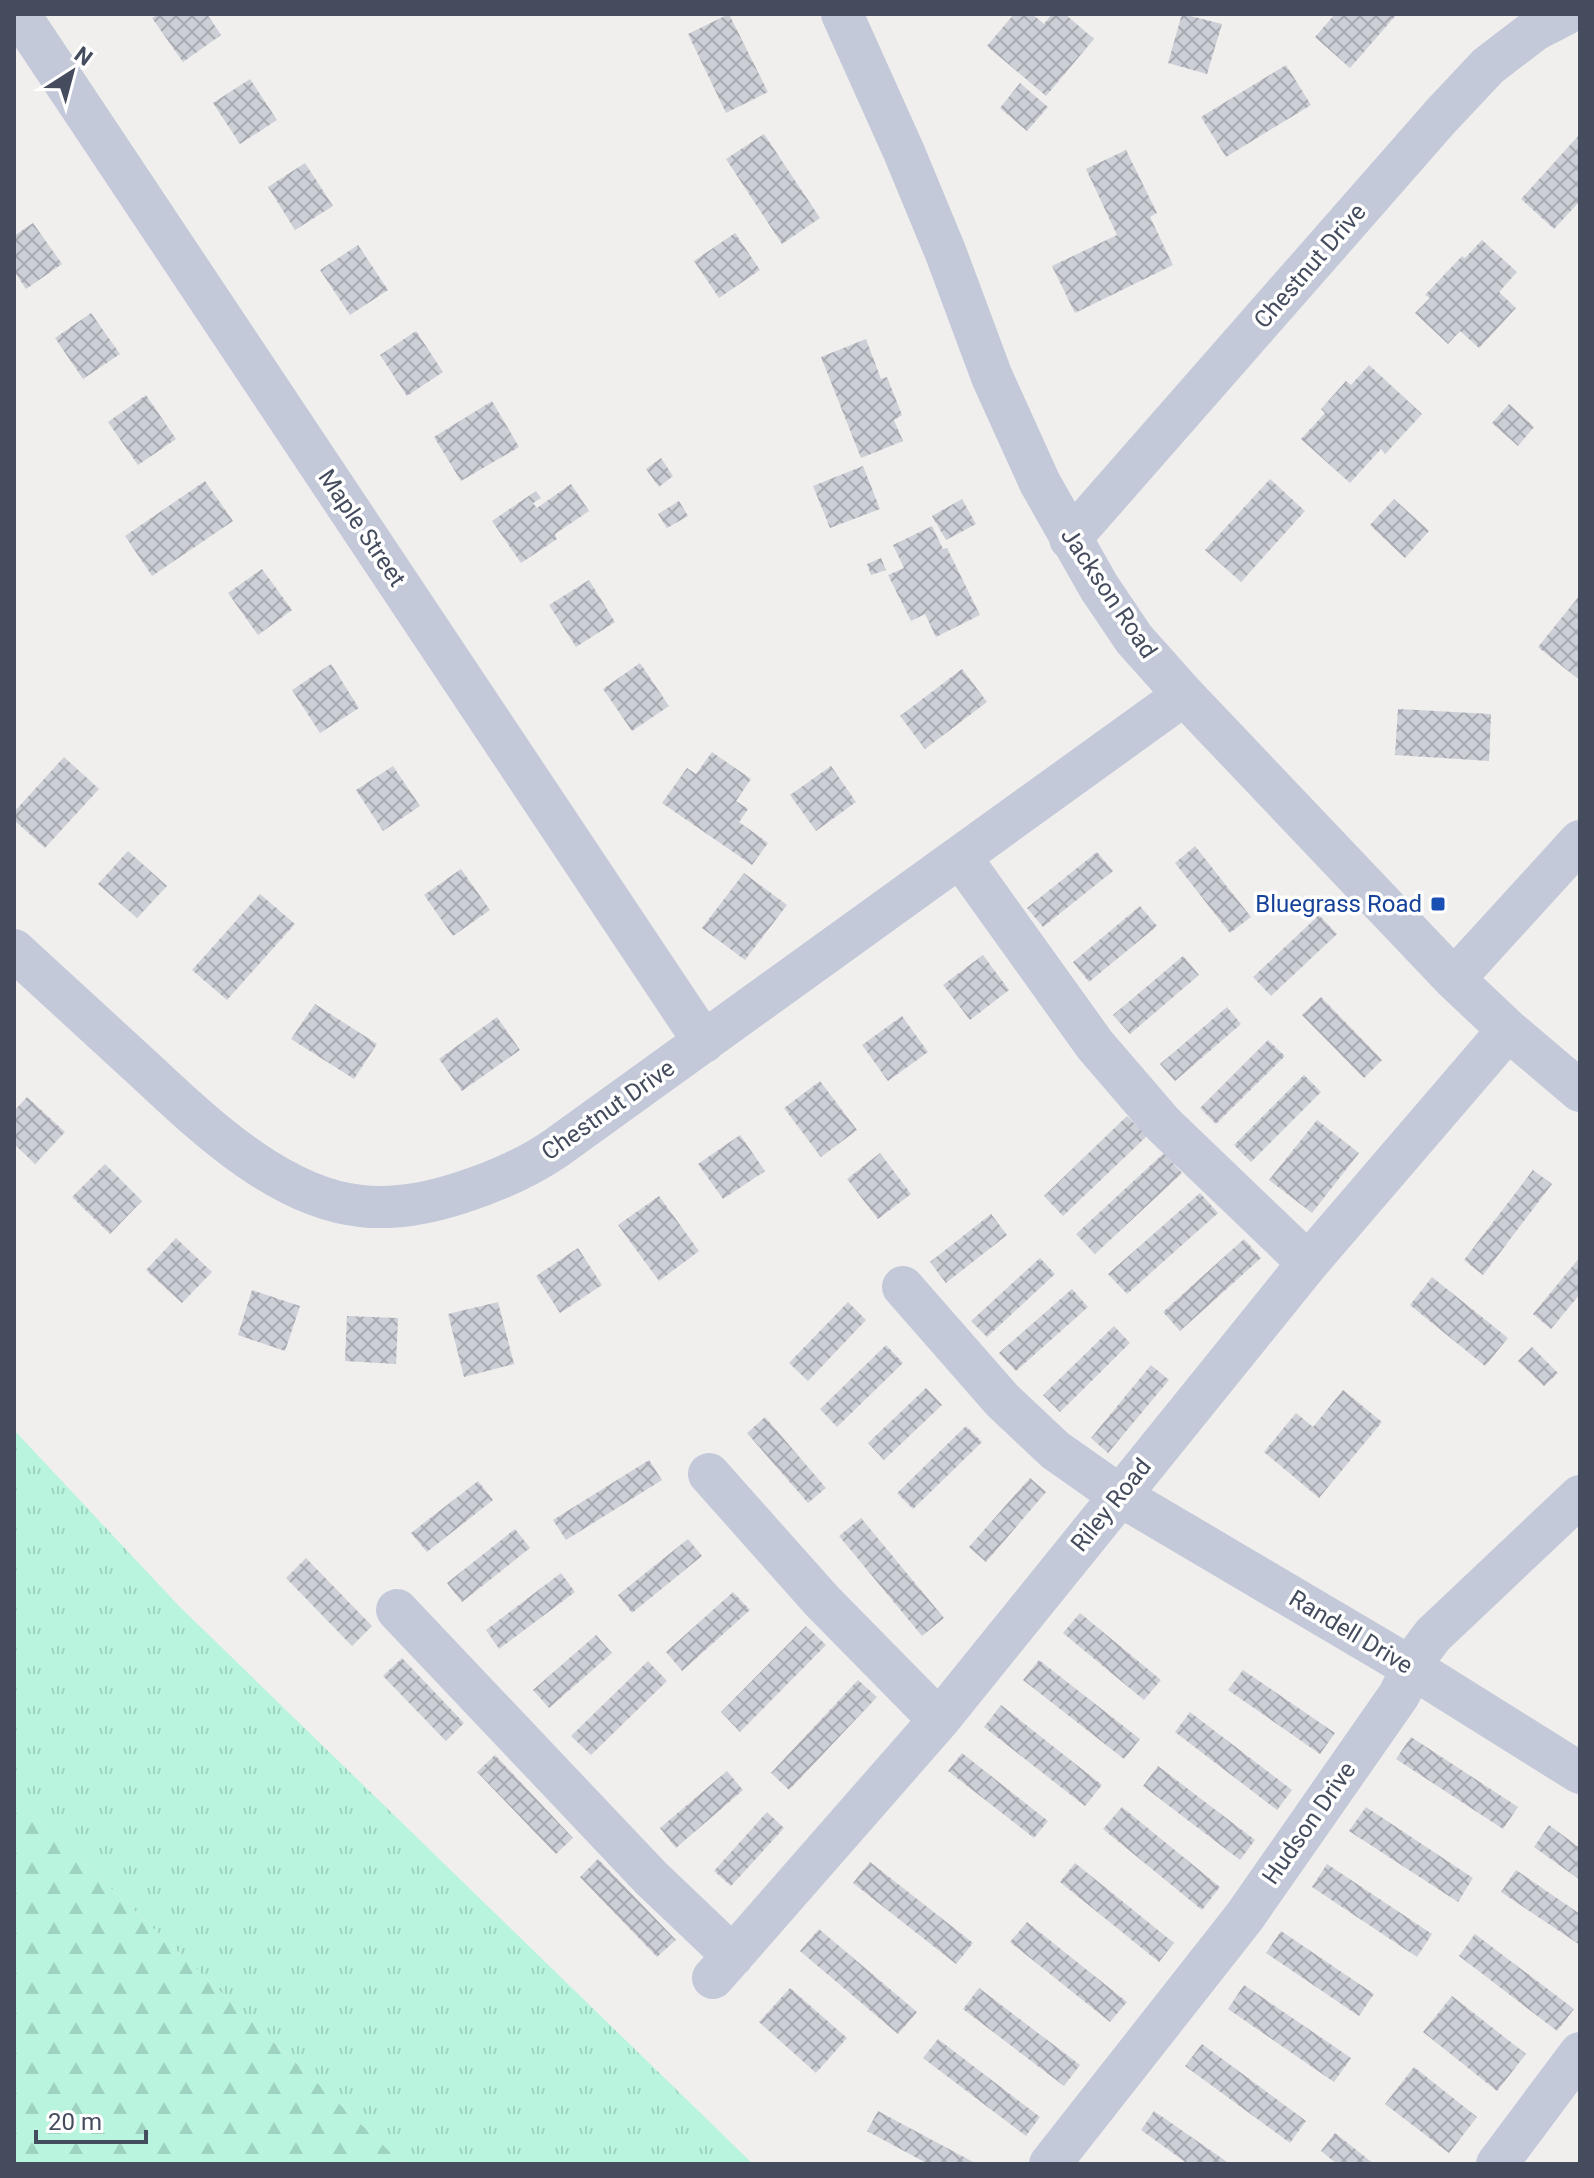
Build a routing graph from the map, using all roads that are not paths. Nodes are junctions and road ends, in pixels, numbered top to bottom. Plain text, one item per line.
1 (19, 14) edge
2 (842, 14) edge
3 (1566, 14) edge
4 (1070, 539) junction
5 (1184, 695) junction
6 (1580, 841) edge
7 (961, 858) junction
8 (14, 950) edge
9 (1454, 979) junction
10 (1508, 1030) junction
11 (704, 1042) junction
12 (1580, 1091) edge
13 (1308, 1263) junction
14 (903, 1287) dead end
15 (709, 1474) dead end
16 (1119, 1495) junction
17 (1580, 1496) edge
18 (397, 1610) dead end
19 (1412, 1668) junction
20 (939, 1720) junction
21 (1580, 1773) edge
22 (1580, 2053) edge
23 (1050, 2164) edge
24 (1497, 2164) edge

1 - 11 street, Maple Street
2 - 4 street, Jackson Road
3 - 4 street, Chestnut Drive
4 - 5 street, Jackson Road
5 - 7 street, Chestnut Drive
5 - 9 street, Jackson Road
6 - 9 street
7 - 11 street, Chestnut Drive
7 - 13 street
8 - 11 street, Chestnut Drive
9 - 10 street, Jackson Road
10 - 12 street, Jackson Road
10 - 13 street, Riley Road
13 - 16 street, Riley Road
14 - 16 street, Randell Drive
15 - 20 street
16 - 19 street, Randell Drive
16 - 20 street, Riley Road
17 - 19 street, Hudson Drive
18 - 20 street, Riley Road
19 - 21 street, Randell Drive
19 - 23 street, Hudson Drive
22 - 24 street

